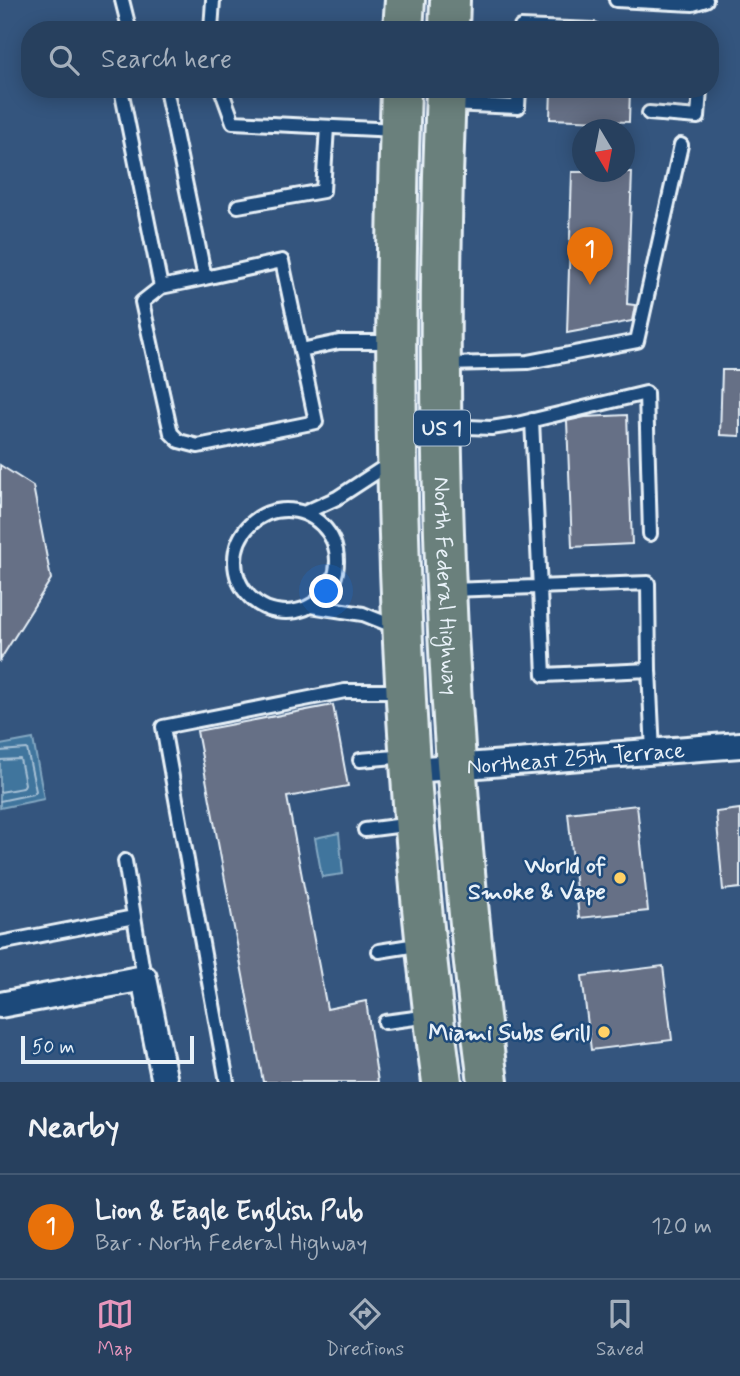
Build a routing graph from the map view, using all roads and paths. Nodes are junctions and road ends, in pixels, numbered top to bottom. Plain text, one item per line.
1 (122, 0) edge
2 (213, 0) edge
3 (405, 0) edge
4 (450, 0) edge
5 (617, 0) edge
6 (706, 0) edge
7 (128, 21) edge
8 (212, 21) edge
9 (404, 21) edge
10 (449, 21) edge
11 (123, 98) edge
12 (168, 98) edge
13 (224, 98) edge
14 (401, 98) edge
15 (446, 98) edge
16 (453, 98) edge
17 (518, 98) edge
18 (699, 98) edge
19 (649, 113) dead end
20 (327, 127) junction
21 (400, 130) junction
22 (681, 145) dead end
23 (238, 206) dead end
24 (205, 278) junction
25 (161, 287) junction
26 (397, 342) junction
27 (301, 350) junction
28 (442, 364) junction
29 (532, 420) junction
30 (442, 426) junction
31 (398, 458) junction
32 (304, 513) junction
33 (650, 534) dead end
34 (539, 588) junction
35 (447, 590) junction
36 (311, 606) junction
37 (403, 630) junction
38 (649, 670) junction
39 (407, 691) junction
40 (740, 745) edge
41 (653, 752) junction
42 (360, 760) dead end
43 (411, 763) junction
44 (458, 767) junction
45 (416, 823) junction
46 (365, 830) dead end
47 (125, 861) dead end
48 (134, 917) junction
49 (0, 943) edge
50 (426, 944) junction
51 (379, 951) dead end
52 (144, 978) junction
53 (0, 1005) edge
54 (434, 1015) junction
55 (385, 1022) dead end
56 (436, 1081) edge
57 (165, 1082) edge
58 (227, 1082) edge
59 (488, 1082) edge

1 - 7 lane
2 - 8 lane
3 - 9 main road
4 - 10 main road
5 - 6 lane
11 - 25 lane
12 - 24 lane
13 - 20 lane
14 - 21 main road, North Federal Highway / US 1
15 - 28 main road, North Federal Highway / US 1
16 - 17 lane
18 - 19 lane
20 - 21 lane
20 - 23 lane
21 - 26 main road, North Federal Highway / US 1
22 - 28 lane
24 - 25 lane
24 - 27 lane
25 - 27 lane
26 - 27 lane
26 - 31 main road, North Federal Highway / US 1
28 - 30 main road, North Federal Highway / US 1
29 - 30 lane
29 - 33 lane
29 - 34 lane
30 - 35 main road, North Federal Highway / US 1
31 - 32 lane
31 - 37 main road, North Federal Highway / US 1
32 - 36 lane
32 - 36 lane
34 - 35 lane
34 - 38 lane
34 - 38 lane
35 - 44 main road, North Federal Highway / US 1
36 - 37 lane
37 - 39 main road, North Federal Highway / US 1
38 - 41 lane
39 - 43 main road, North Federal Highway / US 1
39 - 58 lane
40 - 41 street, Northeast 25th Terrace
41 - 44 street, Northeast 25th Terrace
42 - 43 lane
43 - 44 street, Northeast 25th Terrace
43 - 45 main road, North Federal Highway / US 1
44 - 59 main road, North Federal Highway / US 1
45 - 46 lane
45 - 50 main road, North Federal Highway / US 1
47 - 48 lane
48 - 49 lane
48 - 52 lane
50 - 51 lane
50 - 54 main road, North Federal Highway / US 1
52 - 53 street
52 - 57 street
54 - 55 lane
54 - 56 main road, North Federal Highway / US 1

